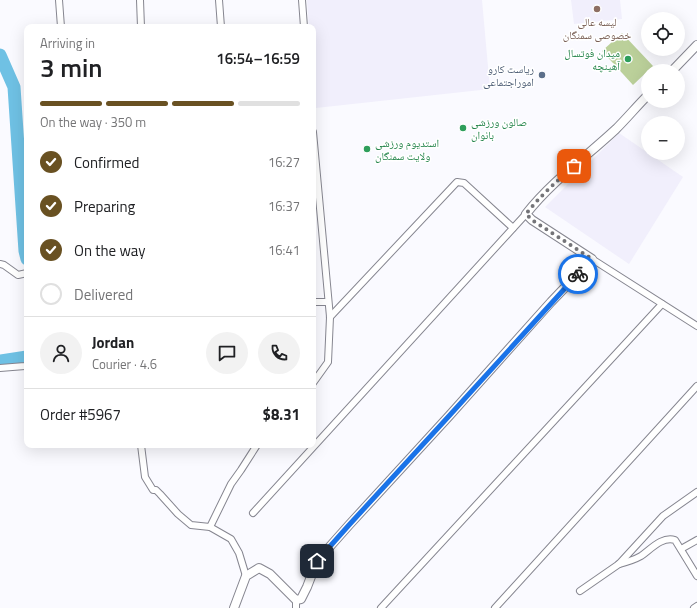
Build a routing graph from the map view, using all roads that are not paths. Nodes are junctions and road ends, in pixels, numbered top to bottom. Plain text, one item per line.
1 (59, 0) edge
2 (140, 0) edge
3 (219, 0) edge
4 (302, 0) edge
5 (61, 24) edge
6 (141, 24) edge
7 (221, 24) edge
8 (304, 24) edge
9 (697, 45) edge
10 (679, 64) edge
11 (641, 102) edge
12 (316, 166) edge
13 (526, 214) junction
14 (513, 228) junction
15 (592, 259) junction
16 (0, 264) edge
17 (24, 274) edge
18 (316, 302) edge
19 (328, 302) junction
20 (662, 304) junction
21 (330, 317) junction
22 (697, 326) edge
23 (24, 366) edge
24 (0, 368) edge
25 (316, 379) edge
26 (697, 386) edge
27 (316, 443) edge
28 (142, 448) edge
29 (255, 448) edge
30 (312, 448) edge
31 (697, 492) edge
32 (253, 512) dead end
33 (210, 527) junction
34 (697, 540) edge
35 (681, 549) junction
36 (619, 564) junction
37 (246, 576) junction
38 (697, 576) edge
39 (580, 591) dead end
40 (296, 604) edge
41 (697, 606) edge
42 (234, 608) edge
43 (381, 608) edge
44 (495, 608) edge
45 (694, 608) edge

1 - 5 street
2 - 6 street
3 - 7 street
4 - 8 street
9 - 10 street
11 - 13 street
12 - 19 street
13 - 14 street
13 - 15 street
14 - 21 street
14 - 27 street
15 - 20 street
15 - 40 street
16 - 17 street
18 - 19 street
19 - 21 street
20 - 22 street
20 - 43 street
21 - 25 street
23 - 24 street
26 - 44 street
28 - 33 street
29 - 33 street
30 - 32 street
31 - 36 street
33 - 37 street
34 - 35 street
35 - 36 street
35 - 38 street
36 - 39 street
37 - 40 street
37 - 42 street
41 - 45 street

